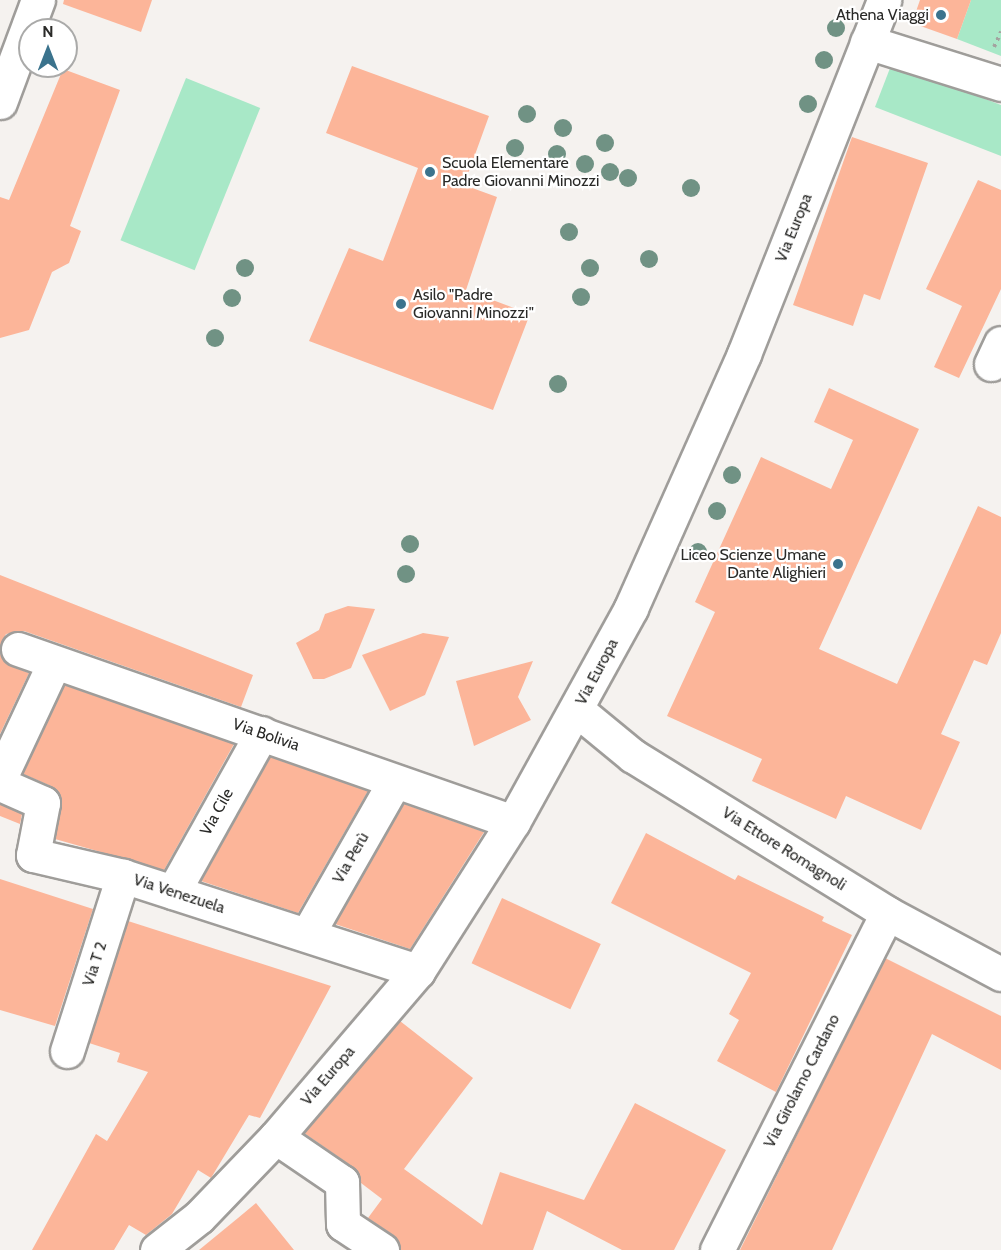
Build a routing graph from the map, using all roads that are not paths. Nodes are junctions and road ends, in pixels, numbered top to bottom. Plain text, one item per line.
1 (38, 0) edge
2 (884, 0) edge
3 (867, 42) junction
4 (1001, 84) edge
5 (0, 102) edge
6 (18, 649) dead end
7 (54, 663) junction
8 (577, 710) junction
9 (261, 733) junction
10 (0, 778) edge
11 (395, 781) junction
12 (0, 784) edge
13 (513, 822) junction
14 (123, 876) junction
15 (173, 892) junction
16 (887, 913) junction
17 (307, 935) junction
18 (418, 971) junction
19 (1001, 974) edge
20 (67, 1052) dead end
21 (276, 1137) junction
22 (157, 1250) edge
23 (382, 1250) edge
24 (717, 1250) edge

1 - 5 street
2 - 3 street, Via Europa
3 - 4 street
3 - 8 street, Via Europa
6 - 7 street, Via Bolivia
7 - 9 street, Via Bolivia
7 - 10 street
8 - 13 street, Via Europa
8 - 16 street, Via Ettore Romagnoli
9 - 11 street, Via Bolivia
9 - 15 street, Via Cile
11 - 13 street, Via Bolivia
11 - 17 street, Via Perù
12 - 14 street, Via Venezuela
13 - 18 street, Via Europa
14 - 15 street, Via Venezuela
14 - 20 street, Via T 2
15 - 17 street, Via Venezuela
16 - 19 street, Via Ettore Romagnoli
16 - 24 street, Via Girolamo Cardano
17 - 18 street, Via Venezuela
18 - 21 street, Via Europa
21 - 22 street, Via Europa
21 - 23 street

